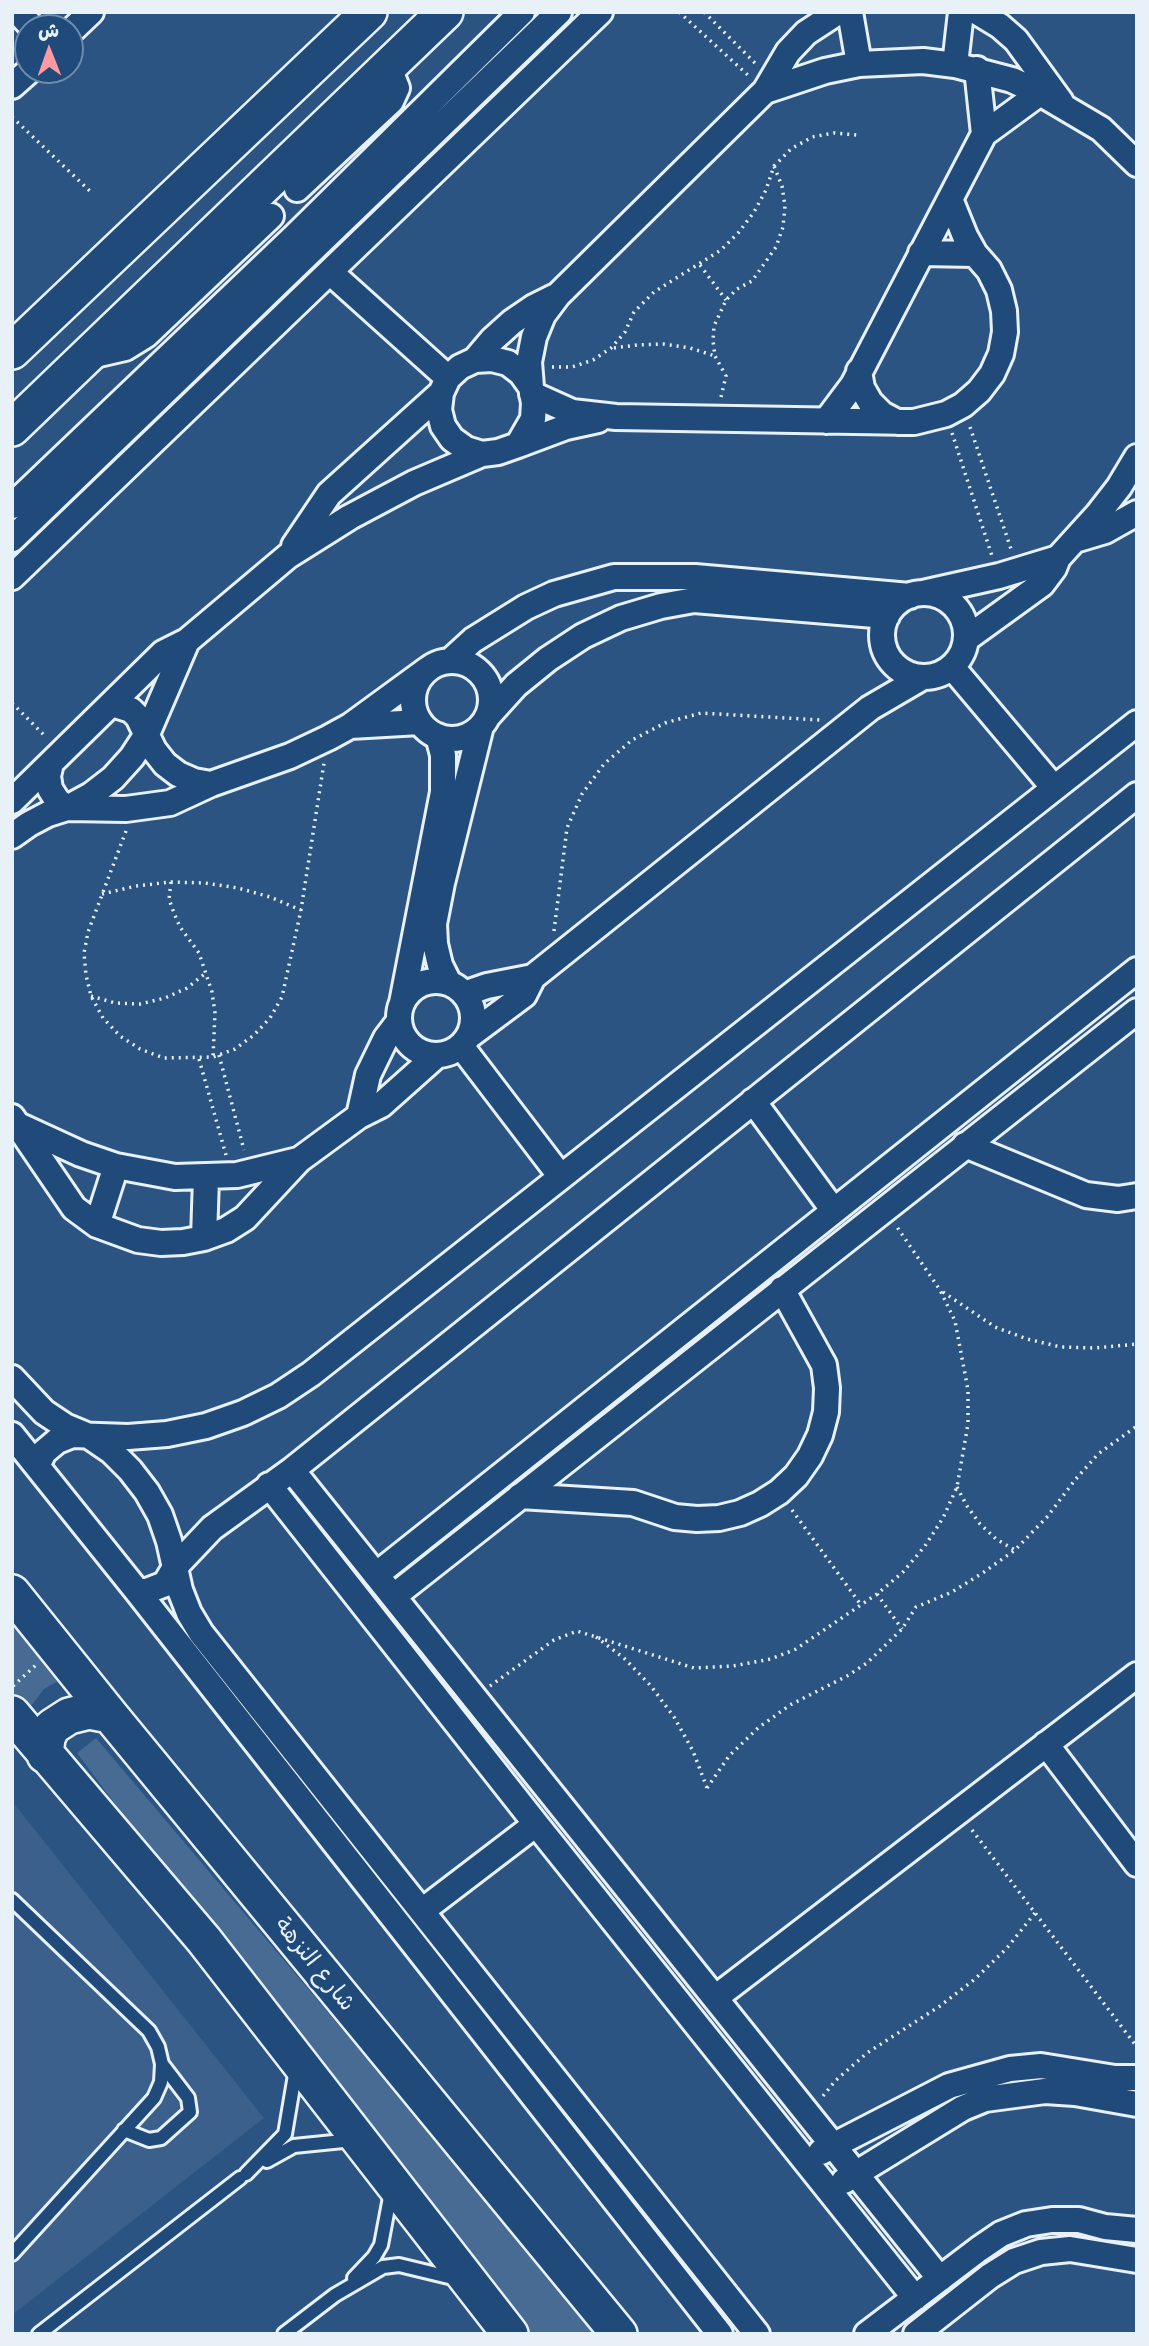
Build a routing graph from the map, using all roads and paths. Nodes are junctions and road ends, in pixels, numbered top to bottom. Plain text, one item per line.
1 (369, 12) edge
2 (445, 12) edge
3 (522, 12) edge
4 (559, 12) edge
5 (600, 12) edge
6 (679, 12) edge
7 (704, 12) edge
8 (838, 12) edge
9 (850, 12) edge
10 (961, 12) edge
11 (977, 12) edge
12 (859, 64) junction
13 (966, 67) junction
14 (768, 85) junction
15 (1040, 93) junction
16 (1066, 108) junction
17 (12, 117) edge
18 (984, 134) junction
19 (857, 135) dead end
20 (1135, 157) edge
21 (774, 166) junction
22 (288, 180) junction
23 (93, 194) dead end
24 (950, 199) junction
25 (261, 207) junction
26 (320, 211) junction
27 (294, 237) junction
28 (921, 253) junction
29 (975, 254) junction
30 (700, 265) junction
31 (330, 272) junction
32 (558, 295) junction
33 (726, 300) junction
34 (611, 348) junction
35 (12, 351) edge
36 (715, 355) junction
37 (475, 360) junction
38 (529, 362) junction
39 (859, 372) junction
40 (726, 376) dead end
41 (444, 386) junction
42 (531, 390) junction
43 (954, 410) junction
44 (616, 417) junction
45 (826, 421) junction
46 (897, 422) junction
47 (12, 428) edge
48 (518, 445) junction
49 (482, 454) junction
50 (1137, 457) edge
51 (12, 506) edge
52 (1137, 513) edge
53 (12, 539) edge
54 (1066, 549) junction
55 (288, 556) junction
56 (1009, 573) junction
57 (12, 577) edge
58 (695, 588) junction
59 (916, 594) junction
60 (887, 616) junction
61 (966, 639) junction
62 (187, 641) junction
63 (886, 654) junction
64 (439, 665) junction
65 (952, 667) junction
66 (923, 677) junction
67 (12, 703) edge
68 (112, 704) junction
69 (861, 715) junction
70 (485, 721) junction
71 (1137, 723) edge
72 (429, 729) junction
73 (339, 732) junction
74 (147, 734) junction
75 (56, 758) junction
76 (211, 784) junction
77 (1054, 788) junction
78 (1137, 795) edge
79 (12, 801) edge
80 (67, 808) junction
81 (134, 809) junction
82 (12, 836) edge
83 (434, 881) junction
84 (171, 882) junction
85 (102, 894) junction
86 (300, 910) junction
87 (1137, 970) edge
88 (542, 971) junction
89 (207, 972) junction
90 (457, 988) junction
91 (91, 996) junction
92 (1137, 1011) edge
93 (400, 1012) junction
94 (465, 1041) junction
95 (219, 1055) junction
96 (436, 1056) junction
97 (213, 1057) junction
98 (199, 1059) junction
99 (753, 1101) junction
100 (359, 1116) junction
101 (16, 1121) edge
102 (965, 1144) junction
103 (299, 1160) junction
104 (116, 1166) junction
105 (240, 1174) junction
106 (561, 1177) junction
107 (205, 1178) junction
108 (1137, 1196) edge
109 (884, 1208) junction
110 (834, 1211) junction
111 (97, 1225) junction
112 (204, 1238) junction
113 (782, 1289) junction
114 (940, 1290) junction
115 (1137, 1343) edge
116 (12, 1378) edge
117 (1137, 1426) edge
118 (12, 1435) edge
119 (89, 1436) junction
120 (37, 1466) junction
121 (292, 1469) junction
122 (269, 1485) junction
123 (957, 1487) junction
124 (779, 1492) junction
125 (520, 1496) junction
126 (1015, 1550) junction
127 (175, 1567) junction
128 (376, 1575) junction
129 (137, 1591) junction
130 (12, 1593) edge
131 (877, 1594) junction
132 (394, 1596) junction
133 (861, 1605) junction
134 (902, 1629) junction
135 (593, 1634) junction
136 (1137, 1675) edge
137 (474, 1697) junction
138 (12, 1714) edge
139 (110, 1715) junction
140 (1046, 1744) junction
141 (45, 1755) junction
142 (958, 1812) junction
143 (536, 1824) junction
144 (1137, 1864) edge
145 (12, 1900) edge
146 (422, 1911) junction
147 (1035, 1913) junction
148 (715, 1998) junction
149 (1137, 2047) edge
150 (298, 2062) junction
151 (162, 2064) junction
152 (1137, 2078) edge
153 (1137, 2104) edge
154 (809, 2114) junction
155 (124, 2130) junction
156 (357, 2139) junction
157 (834, 2146) junction
158 (805, 2161) junction
159 (856, 2173) junction
160 (240, 2178) dead end
161 (392, 2184) junction
162 (828, 2190) junction
163 (1137, 2230) edge
164 (12, 2254) edge
165 (1137, 2260) edge
166 (940, 2279) junction
167 (468, 2282) junction
168 (344, 2289) junction
169 (915, 2298) junction
170 (39, 2334) edge
171 (284, 2334) edge
172 (510, 2334) edge
173 (619, 2334) edge
174 (720, 2334) edge
175 (757, 2334) edge
176 (867, 2334) edge
177 (916, 2334) edge

1 - 35 main road
2 - 22 main road
3 - 26 street
4 - 53 street
5 - 31 street
6 - 14 path
7 - 14 path
8 - 14 street
9 - 12 street
10 - 13 street
11 - 16 street
12 - 13 street
12 - 14 street
13 - 15 street
13 - 18 street
14 - 32 street
15 - 16 street
15 - 18 street
16 - 20 street
17 - 23 path
18 - 24 street
19 - 21 path
21 - 30 path
21 - 33 path
22 - 25 main road
22 - 26 street
24 - 28 street
24 - 29 street
25 - 27 street
25 - 47 main road
26 - 27 street
27 - 51 street
28 - 29 street
28 - 39 street
29 - 43 street
30 - 33 path
30 - 34 path
31 - 41 street
31 - 57 street
32 - 37 street
32 - 38 street
33 - 36 path
34 - 36 path
34 - 38 path
36 - 40 path
37 - 41 street
37 - 42 street
38 - 42 street
39 - 45 street
39 - 46 street
41 - 49 street
41 - 55 street
42 - 44 street
42 - 48 street
43 - 46 street
43 - 56 path
43 - 56 path
44 - 45 street
44 - 48 street
45 - 46 street
48 - 49 street
49 - 55 street
50 - 54 street
52 - 54 street
54 - 56 street
54 - 61 street
55 - 62 street
56 - 59 street
58 - 59 street
58 - 60 street
58 - 64 street
58 - 70 street
59 - 60 street
59 - 61 street
60 - 63 street
61 - 65 street
62 - 68 street
62 - 74 street
63 - 66 street
63 - 69 street
64 - 70 street
64 - 72 street
64 - 73 street
65 - 66 street
65 - 77 street
66 - 69 street
67 - 75 path
68 - 74 street
68 - 75 street
69 - 88 street
69 - 88 path
70 - 72 street
70 - 83 street
71 - 77 street
72 - 73 street
72 - 83 street
73 - 76 street
73 - 86 path
74 - 76 street
74 - 80 street
75 - 79 street
75 - 80 street
76 - 81 street
77 - 106 street
78 - 99 street
80 - 81 street
80 - 82 street
81 - 85 path
83 - 90 street
83 - 93 street
84 - 85 path
84 - 86 path
84 - 89 path
85 - 91 path
86 - 95 path
87 - 110 street
88 - 90 street
88 - 94 street
89 - 91 path
89 - 97 path
90 - 93 street
90 - 94 street
91 - 98 path
92 - 102 street
93 - 96 street
93 - 100 street
94 - 96 street
94 - 106 street
95 - 97 path
95 - 105 path
96 - 100 street
97 - 98 path
98 - 105 path
99 - 110 street
99 - 121 street
100 - 103 street
101 - 104 street
101 - 111 street
102 - 108 street
102 - 109 street
103 - 105 street
103 - 112 street
104 - 107 street
104 - 111 street
105 - 107 street
106 - 119 street
107 - 112 street
109 - 113 street
109 - 114 path
110 - 128 street
111 - 112 street
113 - 124 street
113 - 125 street
114 - 115 path
114 - 123 path
116 - 119 street
117 - 126 path
118 - 120 street
119 - 120 street
119 - 127 street
120 - 129 street
121 - 122 street
121 - 128 street
122 - 127 street
122 - 143 street
123 - 126 path
123 - 131 path
124 - 125 street
124 - 133 path
125 - 132 street
126 - 134 path
127 - 129 street
127 - 146 street
128 - 132 street
129 - 174 street
130 - 139 main road, شارع النزهة
131 - 133 path
131 - 134 path
132 - 137 street
133 - 135 path
134 - 135 path
135 - 137 path
136 - 140 street
137 - 148 street
138 - 141 main road
139 - 141 main road
139 - 173 main road, شارع النزهة
140 - 142 street
140 - 144 street
141 - 150 main road
142 - 147 path
142 - 148 street
143 - 146 street
143 - 158 street
145 - 151 lane
146 - 175 street
147 - 149 path
147 - 154 path
148 - 154 street
150 - 156 main road
150 - 156 lane
151 - 155 lane
151 - 155 lane
152 - 157 street
153 - 159 street
154 - 157 street
155 - 164 lane
156 - 161 main road
157 - 158 street
157 - 159 street
158 - 162 street
159 - 162 street
159 - 166 street
160 - 170 lane
161 - 167 main road
161 - 168 lane
162 - 169 street
163 - 166 street
165 - 177 street
166 - 169 street
167 - 168 lane
167 - 172 main road
168 - 171 lane
169 - 176 street

